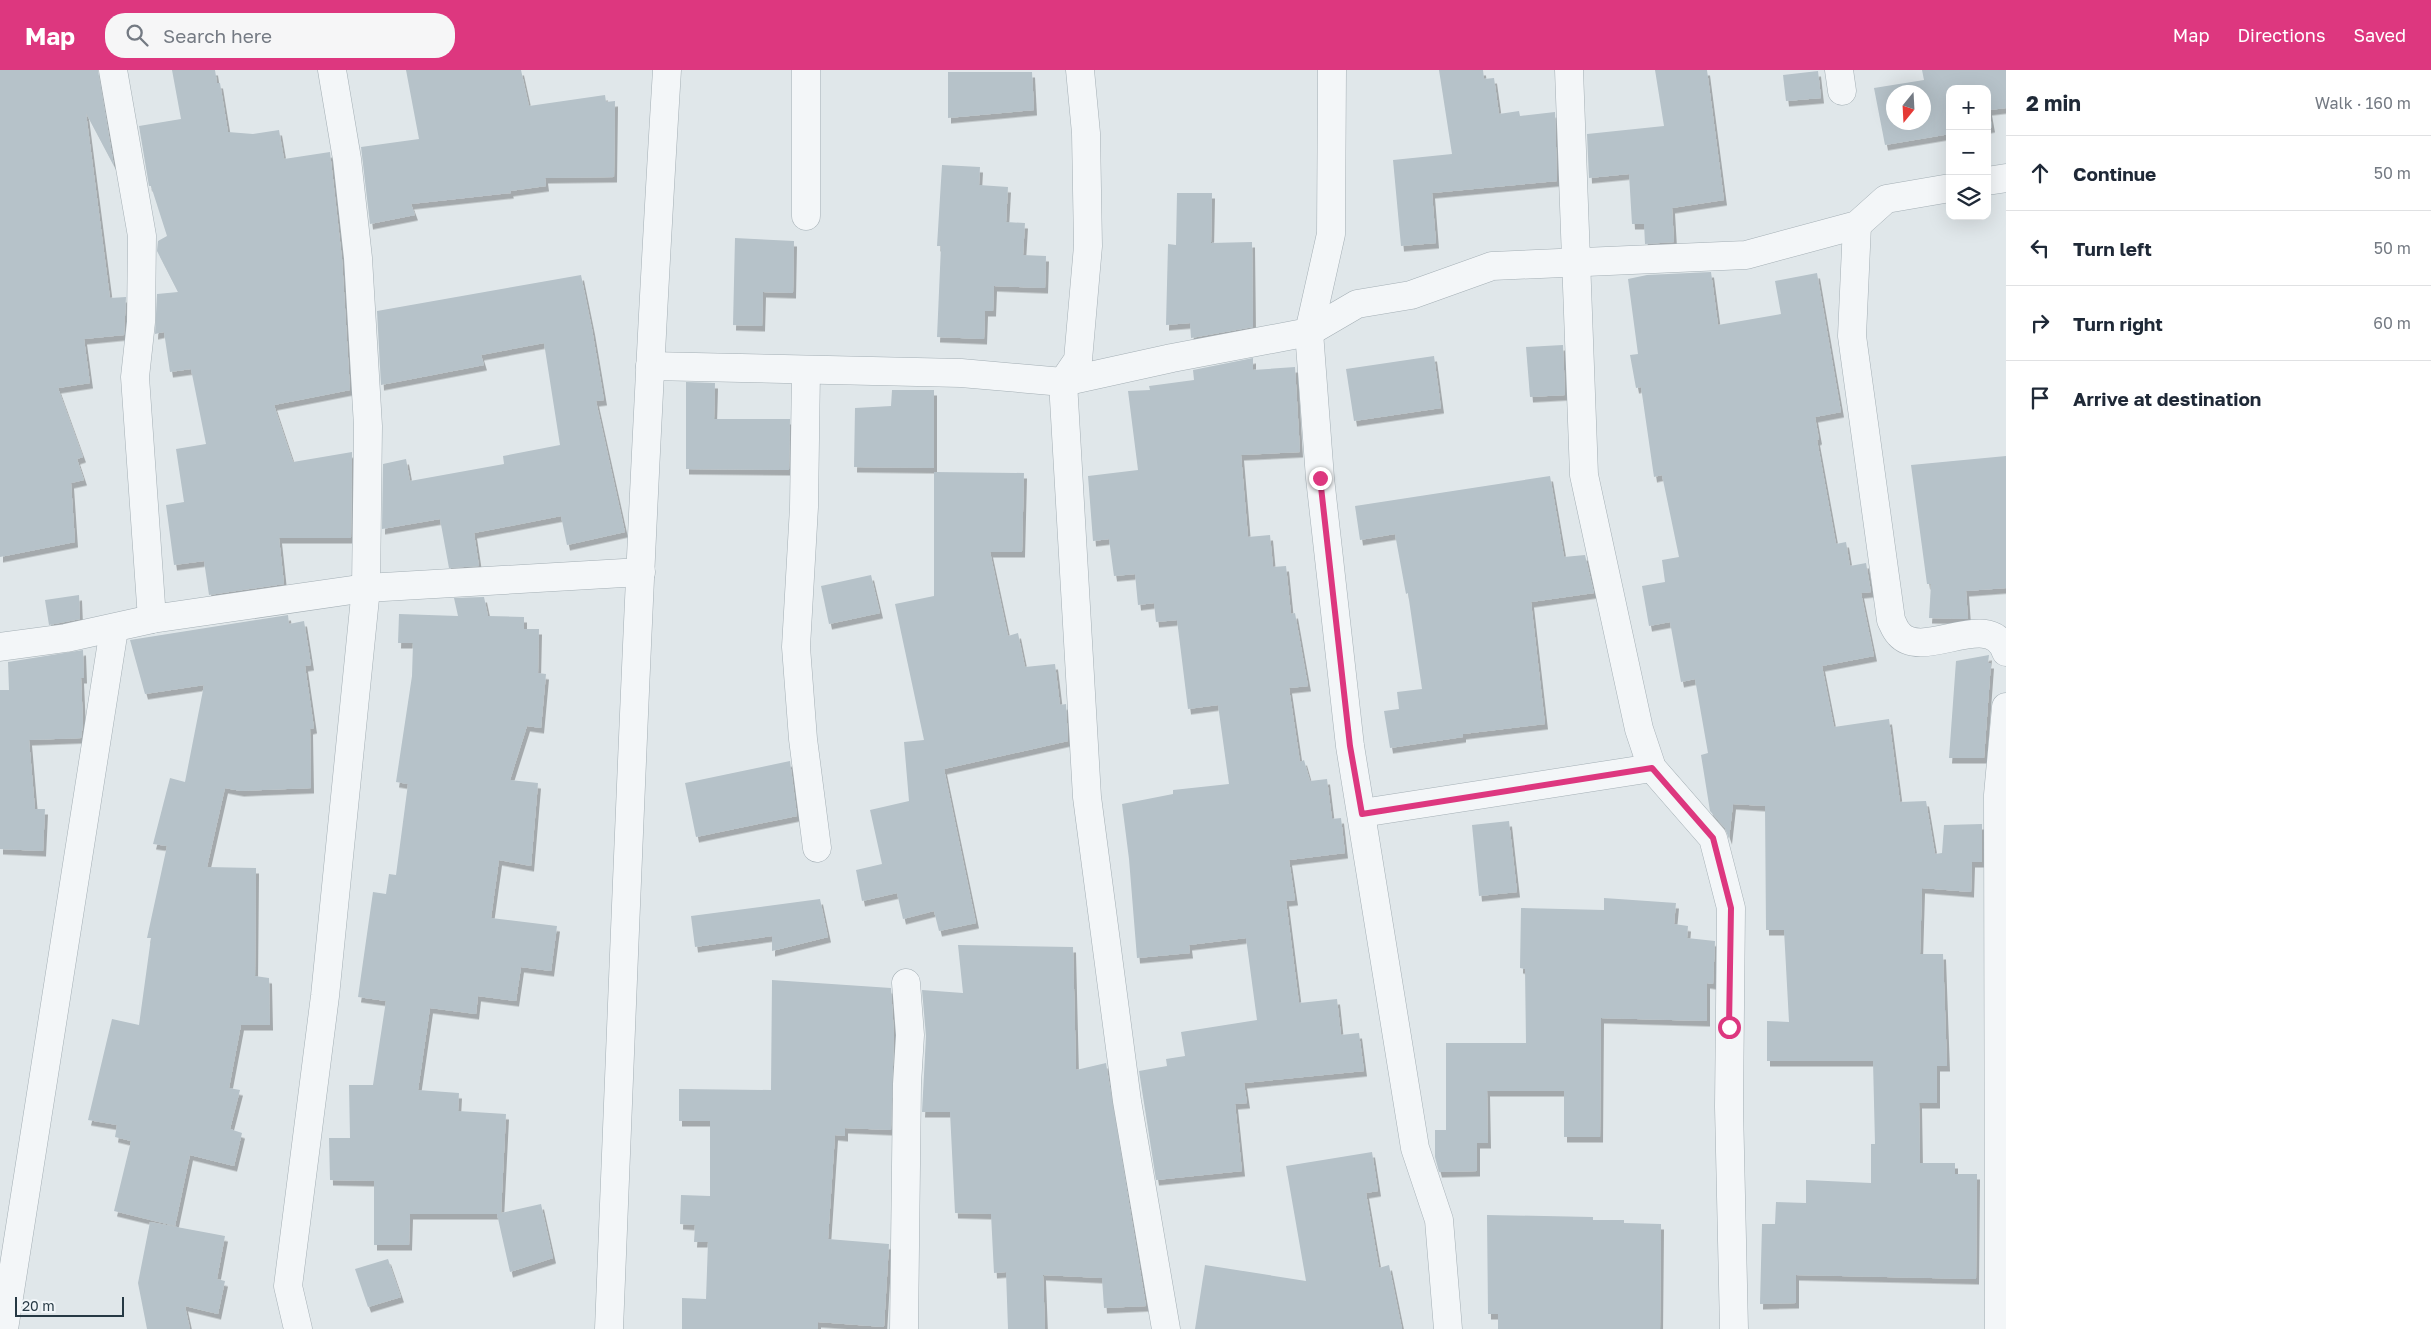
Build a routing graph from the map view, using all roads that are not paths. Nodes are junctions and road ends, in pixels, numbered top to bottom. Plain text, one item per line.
1 (113, 70) edge
2 (332, 70) edge
3 (667, 70) edge
4 (806, 70) edge
5 (1080, 70) edge
6 (1332, 70) edge
7 (1569, 70) edge
8 (2006, 178) edge
9 (1991, 180) edge
10 (1946, 189) edge
11 (806, 216) dead end
12 (1857, 225) junction
13 (1574, 261) junction
14 (1310, 332) junction
15 (650, 366) junction
16 (806, 371) junction
17 (1063, 382) junction
18 (641, 572) junction
19 (366, 588) junction
20 (152, 619) junction
21 (114, 629) junction
22 (0, 647) edge
23 (2005, 647) edge
24 (2006, 707) edge
25 (1652, 768) junction
26 (1362, 814) junction
27 (817, 848) dead end
28 (906, 983) dead end
29 (4, 1329) edge
30 (298, 1329) edge
31 (609, 1329) edge
32 (904, 1329) edge
33 (1166, 1329) edge
34 (1448, 1329) edge
35 (1734, 1329) edge
36 (1999, 1329) edge

1 - 20 street
2 - 19 street
3 - 15 street
4 - 11 street
5 - 17 street
6 - 14 street
7 - 13 street
8 - 9 street
10 - 12 street
12 - 13 street
12 - 23 street
13 - 14 street
13 - 25 street
14 - 17 street
14 - 26 street
15 - 16 street
15 - 18 street
16 - 17 street
16 - 27 street
17 - 33 street
18 - 19 street
18 - 31 street
19 - 20 street
19 - 30 street
20 - 21 street
21 - 22 street
21 - 29 street
24 - 36 street
25 - 26 street
25 - 35 street
26 - 34 street
28 - 32 street

